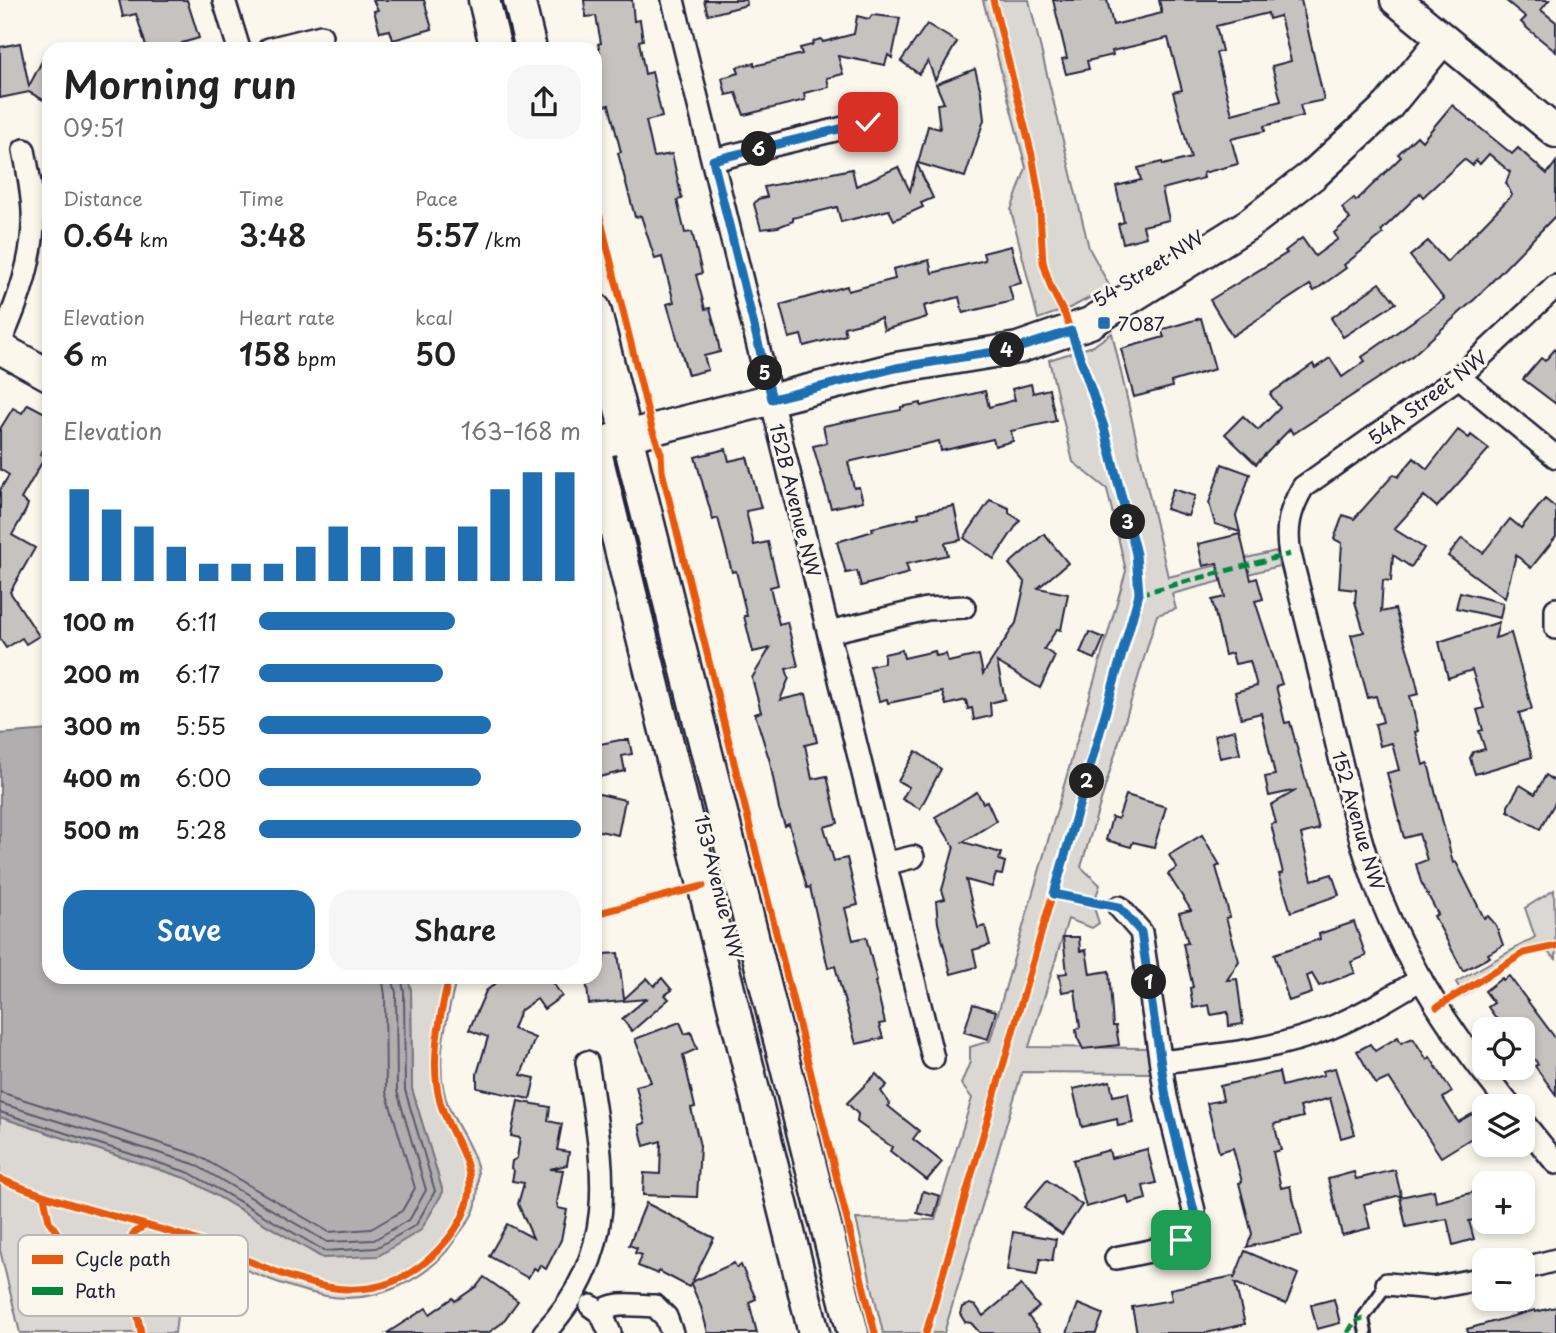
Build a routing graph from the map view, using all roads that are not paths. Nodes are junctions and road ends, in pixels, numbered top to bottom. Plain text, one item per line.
1 (224, 0) edge
2 (484, 0) edge
3 (519, 0) edge
4 (673, 0) edge
5 (1396, 0) edge
6 (321, 36) dead end
7 (1443, 39) junction
8 (237, 42) edge
9 (297, 42) edge
10 (494, 42) edge
11 (529, 42) edge
12 (868, 122) dead end
13 (1556, 132) edge
14 (24, 150) dead end
15 (713, 160) junction
16 (1556, 286) edge
17 (602, 338) edge
18 (0, 346) edge
19 (42, 371) edge
20 (1460, 377) junction
21 (772, 399) junction
22 (626, 436) junction
23 (602, 444) edge
24 (1556, 457) edge
25 (602, 474) edge
26 (1294, 503) joint
27 (964, 607) dead end
28 (1556, 609) edge
29 (1556, 628) edge
30 (829, 632) junction
31 (913, 857) dead end
32 (885, 864) junction
33 (1119, 907) dead end
34 (1421, 979) junction
35 (933, 1058) dead end
36 (587, 1062) dead end
37 (1161, 1062) junction
38 (1501, 1094) edge
39 (1535, 1137) edge
40 (1556, 1163) edge
41 (1116, 1258) dead end
42 (1556, 1260) edge
43 (1535, 1266) edge
44 (1472, 1280) edge
45 (1387, 1284) joint
46 (575, 1294) junction
47 (601, 1313) junction
48 (544, 1333) edge
49 (610, 1333) edge
50 (672, 1333) edge
51 (814, 1333) edge
52 (853, 1333) edge
53 (1366, 1333) edge

1 - 8 street
2 - 10 main road
3 - 11 main road
4 - 15 street, 152B Avenue NW
5 - 7 main road
6 - 9 street
7 - 13 main road
7 - 21 main road, 54 Street NW
12 - 15 street
14 - 18 street
15 - 21 street, 152B Avenue NW
16 - 20 street, 54A Street NW
17 - 22 main road, 153 Avenue NW
18 - 19 main road
20 - 24 street
20 - 26 street, 54A Street NW
21 - 22 main road, 54 Street NW
21 - 30 street, 152B Avenue NW
22 - 23 main road, 54 Street NW
22 - 52 main road, 153 Avenue NW
25 - 51 main road, 153 Avenue NW
26 - 34 street, 152 Avenue NW
27 - 30 street
28 - 29 street
30 - 32 street, 152B Avenue NW
31 - 32 street
32 - 35 street, 152B Avenue NW
33 - 37 street
34 - 37 street
34 - 38 street, 152 Avenue NW
36 - 46 street
37 - 41 street
39 - 40 street
42 - 43 street
44 - 45 street
45 - 53 lane
46 - 47 street
46 - 48 street
47 - 49 street
47 - 50 street

